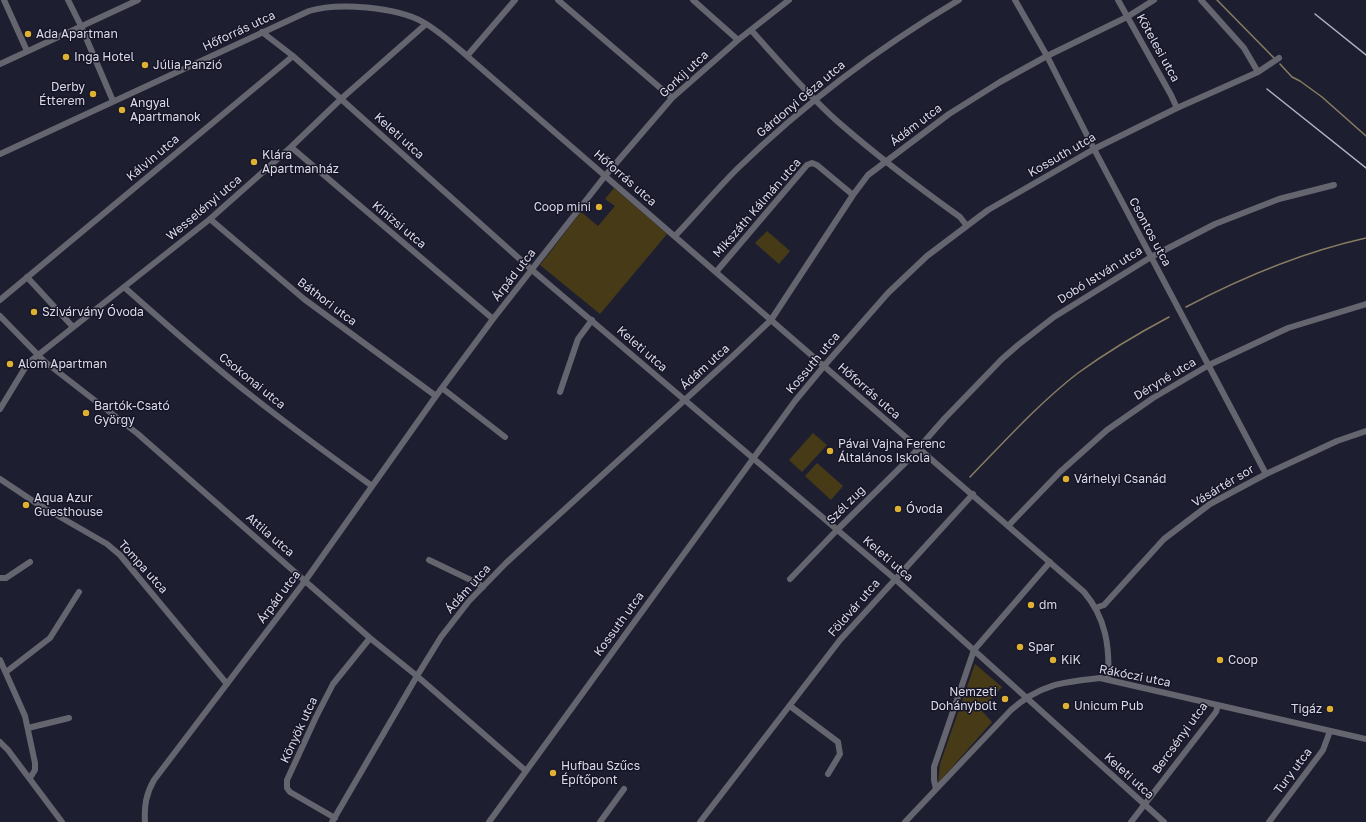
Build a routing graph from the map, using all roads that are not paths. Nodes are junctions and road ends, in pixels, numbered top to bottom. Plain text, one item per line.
1 (4, 0) edge
2 (68, 0) edge
3 (138, 0) edge
4 (515, 0) edge
5 (558, 0) edge
6 (693, 0) edge
7 (789, 0) edge
8 (959, 0) edge
9 (1015, 0) edge
10 (1118, 0) edge
11 (1154, 0) edge
12 (1201, 0) edge
13 (1127, 17) junction
14 (426, 24) junction
15 (81, 26) junction
16 (750, 30) junction
17 (262, 32) junction
18 (738, 40) junction
19 (27, 51) junction
20 (293, 56) junction
21 (467, 56) junction
22 (1047, 56) junction
23 (1279, 58) dead end
24 (0, 64) edge
25 (1258, 72) junction
26 (672, 98) junction
27 (341, 99) junction
28 (816, 100) junction
29 (113, 102) junction
30 (1177, 108) junction
31 (290, 147) junction
32 (1094, 149) junction
33 (0, 154) edge
34 (886, 162) junction
35 (605, 176) junction
36 (1334, 185) dead end
37 (853, 195) junction
38 (210, 219) junction
39 (967, 226) junction
40 (675, 236) junction
41 (1151, 257) junction
42 (532, 270) junction
43 (716, 272) junction
44 (27, 277) junction
45 (124, 287) junction
46 (0, 300) edge
47 (1366, 304) edge
48 (0, 316) edge
49 (493, 319) junction
50 (592, 320) junction
51 (771, 320) junction
52 (73, 327) junction
53 (38, 355) junction
54 (824, 366) junction
55 (1209, 366) junction
56 (442, 388) junction
57 (560, 392) dead end
58 (436, 396) junction
59 (685, 400) junction
60 (1, 407) edge
61 (1366, 431) edge
62 (505, 437) dead end
63 (918, 448) junction
64 (754, 459) junction
65 (1266, 474) junction
66 (0, 479) edge
67 (372, 486) junction
68 (972, 494) junction
69 (1008, 526) junction
70 (837, 530) junction
71 (429, 560) dead end
72 (30, 562) dead end
73 (1050, 562) junction
74 (0, 578) edge
75 (790, 579) dead end
76 (895, 579) junction
77 (305, 581) junction
78 (483, 588) junction
79 (78, 592) dead end
80 (1095, 608) junction
81 (370, 638) junction
82 (974, 650) junction
83 (0, 660) edge
84 (6, 672) junction
85 (417, 676) junction
86 (1108, 680) junction
87 (227, 684) junction
88 (1026, 698) junction
89 (1218, 705) junction
90 (790, 706) junction
91 (69, 718) dead end
92 (28, 728) junction
93 (1330, 731) junction
94 (1366, 739) edge
95 (0, 742) edge
96 (526, 771) junction
97 (828, 774) dead end
98 (30, 778) junction
99 (624, 789) dead end
100 (936, 789) junction
101 (1144, 804) junction
102 (334, 820) edge
103 (62, 822) edge
104 (145, 822) edge
105 (489, 822) edge
106 (600, 822) edge
107 (700, 822) edge
108 (906, 822) edge
109 (1130, 822) edge
110 (1164, 822) edge
111 (1269, 822) edge

1 - 19 street
2 - 15 street
3 - 15 street
4 - 21 street
5 - 26 street
6 - 18 street
7 - 16 street, Gorkij utca
8 - 28 street, Gárdonyi Géza utca
9 - 22 street, Csontos utca
10 - 13 street, Kötelesi utca
11 - 13 street, Ádám utca
12 - 25 street
13 - 22 street, Ádám utca
13 - 30 street, Kötelesi utca
14 - 17 street, Hőforrás utca
14 - 21 street, Hőforrás utca
14 - 27 street, Wesselényi utca
15 - 19 street
15 - 29 street
16 - 18 street, Gorkij utca
16 - 28 street
17 - 20 street, Keleti utca
17 - 29 street, Hőforrás utca
18 - 26 street, Gorkij utca
19 - 24 street
20 - 27 street, Keleti utca
20 - 44 street, Kálvin utca
21 - 35 street, Hőforrás utca
22 - 32 street, Csontos utca
22 - 34 street, Ádám utca
23 - 25 street, Kossuth utca
25 - 30 street, Kossuth utca
26 - 35 street, Gorkij utca
27 - 31 street, Wesselényi utca
27 - 42 street, Keleti utca
28 - 34 street
28 - 40 street, Gárdonyi Géza utca
29 - 33 street, Hőforrás utca
30 - 32 street, Kossuth utca
31 - 38 street, Wesselényi utca
31 - 49 street, Kinizsi utca
32 - 39 street, Kossuth utca
32 - 41 street, Csontos utca
34 - 37 street, Ádám utca
34 - 39 street
35 - 40 street, Hőforrás utca
35 - 42 street, Árpád utca
36 - 41 street, Dobó István utca
37 - 43 street, Mikszáth Kálmán utca
37 - 51 street, Ádám utca
38 - 45 street, Wesselényi utca
38 - 58 street, Báthori utca
39 - 54 street, Kossuth utca
40 - 43 street, Hőforrás utca
41 - 55 street, Csontos utca
41 - 63 street, Dobó István utca
42 - 49 street, Árpád utca
42 - 50 street, Keleti utca
43 - 51 street, Hőforrás utca
44 - 46 street, Kálvin utca
44 - 52 street
45 - 52 street, Wesselényi utca
45 - 67 street, Csokonai utca
47 - 55 street, Déryné utca
48 - 53 street, Attila utca
49 - 56 street, Árpád utca
50 - 57 street
50 - 59 street, Keleti utca
51 - 54 street, Hőforrás utca
51 - 59 street, Ádám utca
52 - 53 street, Wesselényi utca
53 - 60 street, Wesselényi utca
53 - 77 street, Attila utca
54 - 63 street, Hőforrás utca
54 - 64 street, Kossuth utca
55 - 65 street, Csontos utca
55 - 69 street, Déryné utca
56 - 58 street, Árpád utca
56 - 62 street
58 - 67 street, Árpád utca
59 - 64 street, Keleti utca
59 - 78 street, Ádám utca
61 - 65 street, Vásártér sor
63 - 68 street, Hőforrás utca
63 - 70 street, Szél zug
64 - 70 street, Keleti utca
64 - 96 street, Kossuth utca
65 - 80 street, Vásártér sor
66 - 87 street, Tompa utca
67 - 77 street, Árpád utca
68 - 69 street, Hőforrás utca
68 - 76 street, Földvár utca
69 - 73 street, Hőforrás utca
70 - 75 street, Szél zug
70 - 76 street, Keleti utca
71 - 78 street
72 - 74 street
73 - 80 street, Hőforrás utca
73 - 82 street
76 - 82 street, Keleti utca
76 - 90 street, Földvár utca
77 - 81 street, Attila utca
77 - 87 street, Árpád utca
78 - 85 street, Ádám utca
79 - 84 street
80 - 86 street, Hőforrás utca
81 - 85 street, Attila utca
81 - 102 street, Könyök utca
82 - 88 street, Keleti utca
82 - 100 street
83 - 84 street
84 - 92 street
85 - 96 street, Attila utca
85 - 102 street, Ádám utca
86 - 88 street, Rákóczi utca
86 - 89 street, Rákóczi utca
87 - 104 street, Árpád utca
88 - 100 street, Rákóczi utca
88 - 101 street, Keleti utca
89 - 93 street, Rákóczi utca
89 - 101 street, Bercsényi utca
90 - 97 street
90 - 107 street, Földvár utca
91 - 92 street
92 - 98 street
93 - 94 street, Rákóczi utca
93 - 111 street, Tury utca
95 - 98 street
96 - 105 street, Kossuth utca
98 - 103 street
99 - 106 street
100 - 108 street, Rákóczi utca
101 - 109 street, Bercsényi utca
101 - 110 street, Keleti utca

